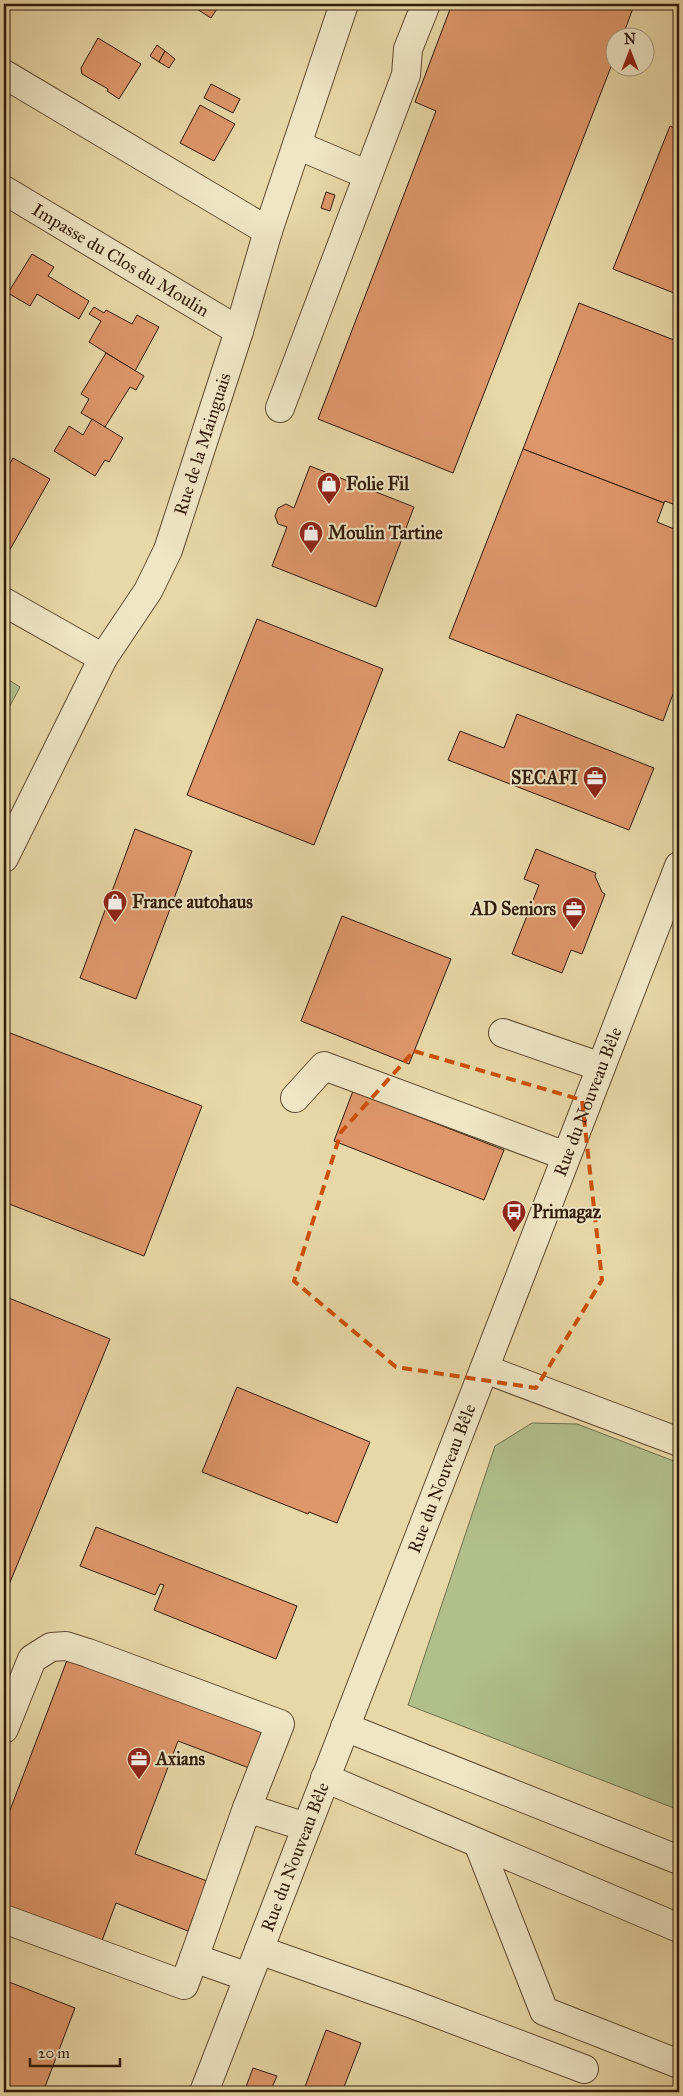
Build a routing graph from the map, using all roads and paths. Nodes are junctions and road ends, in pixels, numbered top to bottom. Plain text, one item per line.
1 (344, 4) edge
2 (426, 4) edge
3 (4, 74) edge
4 (297, 145) junction
5 (368, 175) junction
6 (4, 190) edge
7 (268, 231) junction
8 (239, 331) junction
9 (280, 408) dead end
10 (4, 602) edge
11 (103, 658) junction
12 (4, 858) edge
13 (679, 866) edge
14 (503, 1033) dead end
15 (601, 1067) junction
16 (295, 1098) dead end
17 (566, 1156) junction
18 (485, 1368) junction
19 (679, 1442) edge
20 (345, 1727) junction
21 (4, 1729) edge
22 (325, 1778) junction
23 (247, 1808) junction
24 (306, 1827) junction
25 (478, 1843) junction
26 (679, 1860) edge
27 (4, 1919) edge
28 (679, 1928) edge
29 (259, 1950) junction
30 (194, 1958) junction
31 (248, 1977) junction
32 (679, 2064) edge
33 (584, 2069) dead end
34 (204, 2092) edge

1 - 4 street, Rue de la Mainguais
2 - 5 street
3 - 7 street
4 - 5 street
4 - 7 street, Rue de la Mainguais
5 - 9 street
6 - 8 street, Impasse du Clos du Moulin
7 - 8 street, Rue de la Mainguais
8 - 11 street, Rue de la Mainguais
10 - 11 street
11 - 12 street, Rue de la Mainguais
13 - 15 street, Rue du Nouveau Bêle
14 - 15 street
15 - 17 street, Rue du Nouveau Bêle
16 - 17 street
17 - 18 street, Rue du Nouveau Bêle
18 - 19 street
18 - 20 street, Rue du Nouveau Bêle
20 - 22 street, Rue du Nouveau Bêle
20 - 26 street
21 - 23 street
22 - 24 street, Rue du Nouveau Bêle
22 - 25 street
23 - 24 street
23 - 30 street
24 - 29 street, Rue du Nouveau Bêle
25 - 28 street
25 - 32 street
27 - 30 street
29 - 31 street, Rue du Nouveau Bêle
29 - 33 street
30 - 31 street
31 - 34 street, Rue du Nouveau Bêle

